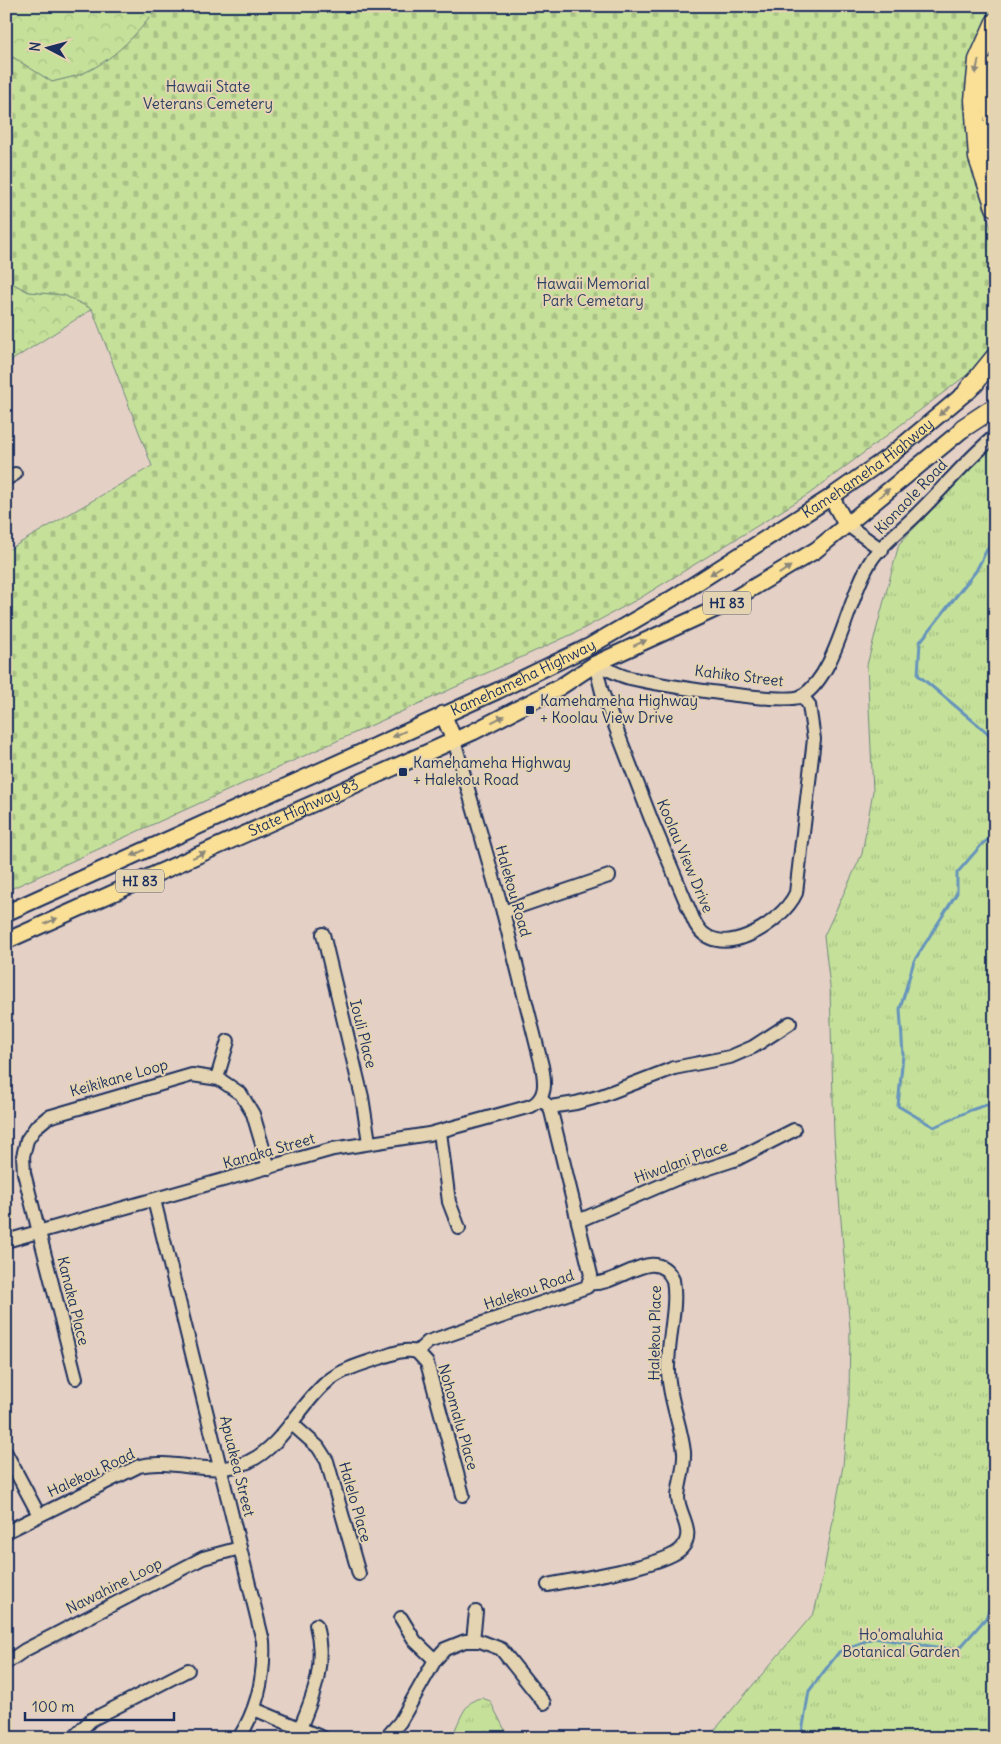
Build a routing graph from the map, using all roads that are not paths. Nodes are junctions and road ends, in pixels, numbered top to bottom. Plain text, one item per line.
1 (995, 22) edge
2 (995, 66) edge
3 (986, 127) edge
4 (995, 158) edge
5 (995, 207) edge
6 (995, 357) edge
7 (995, 369) edge
8 (968, 390) junction
9 (995, 403) edge
10 (995, 407) edge
11 (963, 428) junction
12 (995, 436) edge
13 (831, 497) junction
14 (846, 524) junction
15 (882, 550) junction
16 (590, 646) junction
17 (596, 664) junction
18 (802, 696) junction
19 (443, 714) junction
20 (454, 740) junction
21 (262, 797) junction
22 (273, 822) junction
23 (609, 876) dead end
24 (503, 912) junction
25 (6, 913) edge
26 (322, 934) dead end
27 (6, 941) edge
28 (790, 1022) dead end
29 (228, 1041) dead end
30 (217, 1078) junction
31 (545, 1103) junction
32 (794, 1130) dead end
33 (440, 1132) junction
34 (369, 1142) junction
35 (269, 1168) junction
36 (154, 1200) junction
37 (578, 1221) junction
38 (459, 1228) dead end
39 (39, 1232) junction
40 (6, 1241) edge
41 (589, 1283) junction
42 (417, 1352) junction
43 (76, 1378) dead end
44 (291, 1423) junction
45 (6, 1453) edge
46 (221, 1469) junction
47 (463, 1495) dead end
48 (39, 1515) junction
49 (6, 1532) edge
50 (240, 1548) junction
51 (359, 1574) dead end
52 (548, 1585) dead end
53 (476, 1612) dead end
54 (401, 1618) dead end
55 (316, 1626) dead end
56 (473, 1640) junction
57 (435, 1660) junction
58 (6, 1663) edge
59 (188, 1670) dead end
60 (544, 1703) dead end
61 (254, 1709) junction
62 (300, 1728) junction
63 (73, 1738) edge
64 (239, 1738) edge
65 (323, 1738) edge
66 (386, 1738) edge

1 -> 3 highway
2 - 3 highway
3 - 4 highway
3 - 5 highway
6 - 8 highway
7 - 8 main road, Kamehameha Highway / HI 83
8 -> 13 main road, Kamehameha Highway / HI 83
9 - 11 main road, Kamehameha Highway / HI 83
10 - 11 highway
14 -> 11 main road, Kamehameha Highway / HI 83
12 - 15 street, Kionaole Road
13 - 14 main road
13 -> 16 main road, Kamehameha Highway / HI 83
14 - 15 street, Kionaole Road
17 -> 14 main road, Kamehameha Highway / HI 83
15 - 18 street, Kahiko Street
16 - 17 main road
16 - 19 main road, Kamehameha Highway / HI 83
17 - 18 street, Kahiko Street
17 - 18 street, Koolau View Drive
20 -> 17 main road, State Highway 83 / HI 83
19 - 20 main road
19 -> 21 main road, Kamehameha Highway / HI 83
20 - 22 main road, State Highway 83 / HI 83
20 - 24 street, Halekou Road
21 - 22 main road
21 -> 25 main road, Kamehameha Highway / HI 83
27 -> 22 main road, State Highway 83 / HI 83
23 - 24 street
24 - 31 street, Halekou Road
26 - 34 street, Iouli Place
28 - 31 street, Kanaka Street
29 - 30 street
30 - 35 street, Keikikane Loop
30 - 39 street, Keikikane Loop
31 - 33 street, Kanaka Street
31 - 37 street, Halekou Road
32 - 37 street, Hiwalani Place
33 - 34 street, Kanaka Street
33 - 38 street
34 - 35 street, Kanaka Street
35 - 36 street, Kanaka Street
36 - 39 street, Kanaka Street
36 - 46 street, Apuakea Street
37 - 41 street, Halekou Road
39 - 40 street, Kanaka Street
39 - 43 street, Kanaka Place
41 - 42 street, Halekou Road
41 - 52 street, Halekou Place
42 - 44 street, Halekou Road
42 - 47 street, Nohomalu Place
44 - 46 street, Halekou Road
44 - 51 street, Halelo Place
45 - 48 street
46 - 48 street, Halekou Road
46 - 50 street, Apuakea Street
48 - 49 street, Halekou Road
50 - 58 street, Nawahine Loop
50 - 61 street, Apuakea Street
53 - 56 street
54 - 57 street
55 - 62 street
56 - 57 street
56 - 60 street
57 - 66 street
59 - 63 street
61 - 62 street
61 - 64 street, Apuakea Street
62 - 65 street

